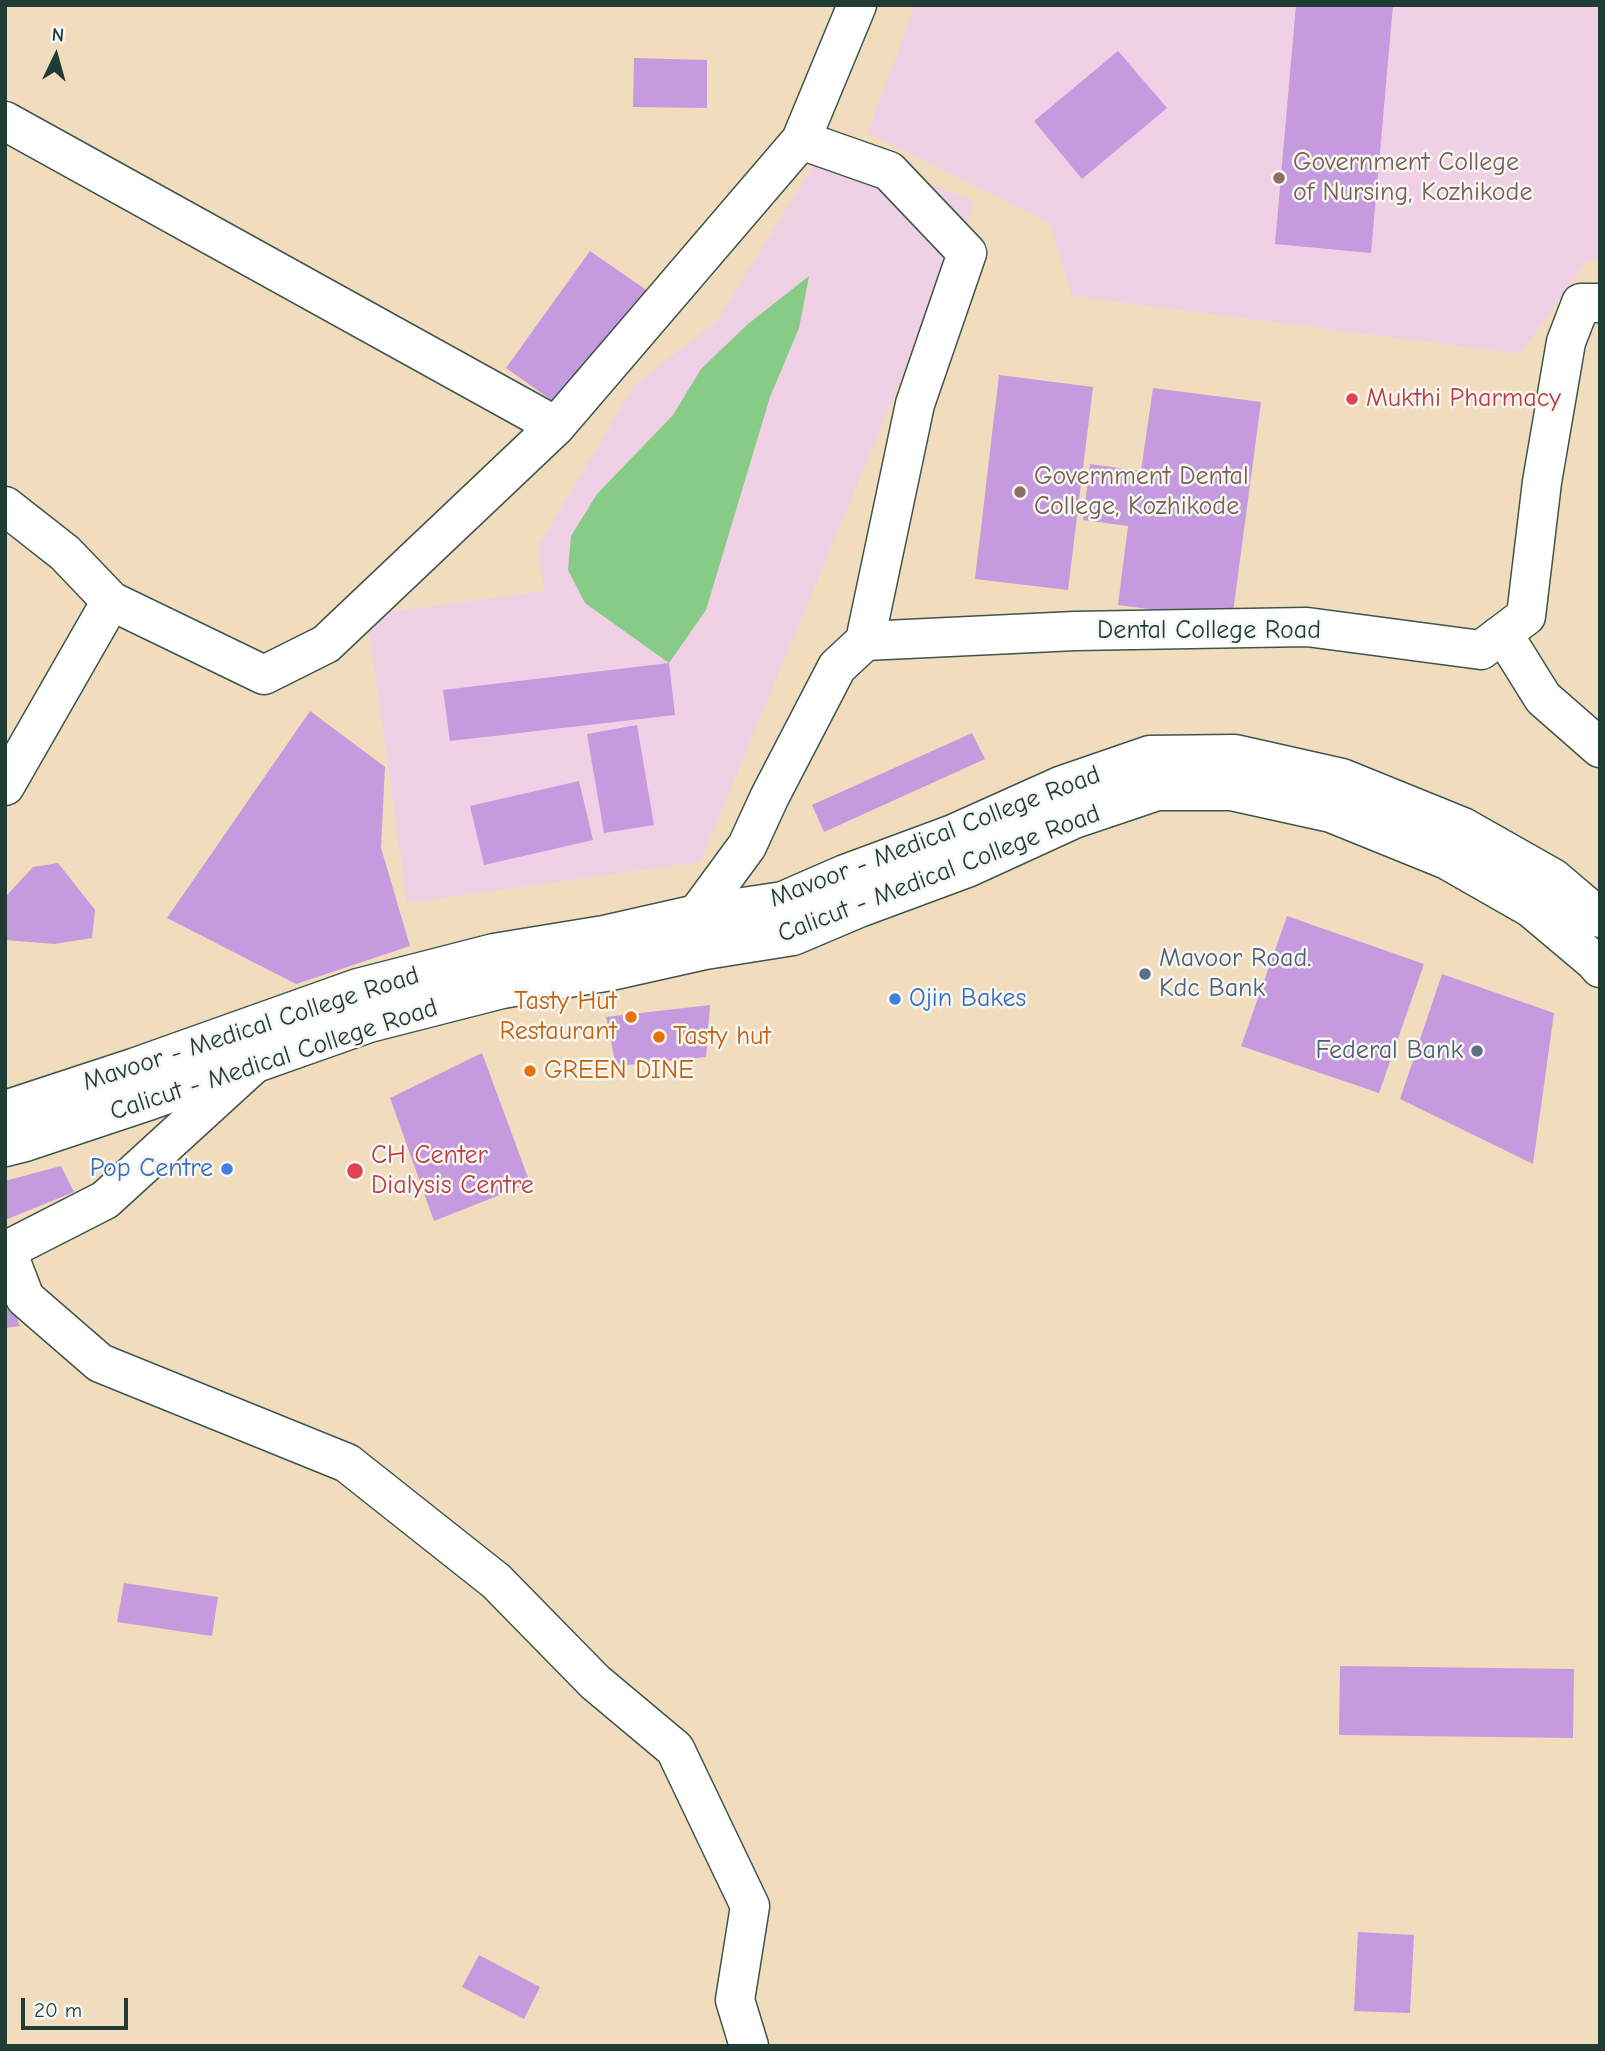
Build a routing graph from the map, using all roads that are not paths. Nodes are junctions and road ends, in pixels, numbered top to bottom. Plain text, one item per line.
1 (857, 5) edge
2 (5, 121) edge
3 (801, 140) junction
4 (1600, 303) edge
5 (556, 426) junction
6 (5, 506) edge
7 (111, 601) junction
8 (1499, 636) junction
9 (865, 640) junction
10 (1600, 748) edge
11 (5, 786) edge
12 (697, 914) junction
13 (1600, 918) edge
14 (1600, 968) edge
15 (268, 1020) junction
16 (256, 1062) junction
17 (5, 1110) edge
18 (5, 1147) edge
19 (6, 1251) edge
20 (750, 2046) edge

1 - 3 street
2 - 5 street
3 - 5 street
3 - 9 street
4 - 8 street, Dental College Road
5 - 7 street
6 - 7 street
7 - 11 street
8 - 9 street, Dental College Road
8 - 10 street
9 - 12 street
12 - 13 street, Mavoor - Medical College Road
12 - 15 street, Mavoor - Medical College Road
14 - 16 street, Calicut - Medical College Road
15 - 16 street
15 - 17 street, Mavoor - Medical College Road
16 - 18 street, Calicut - Medical College Road
16 - 19 street
19 - 20 street

